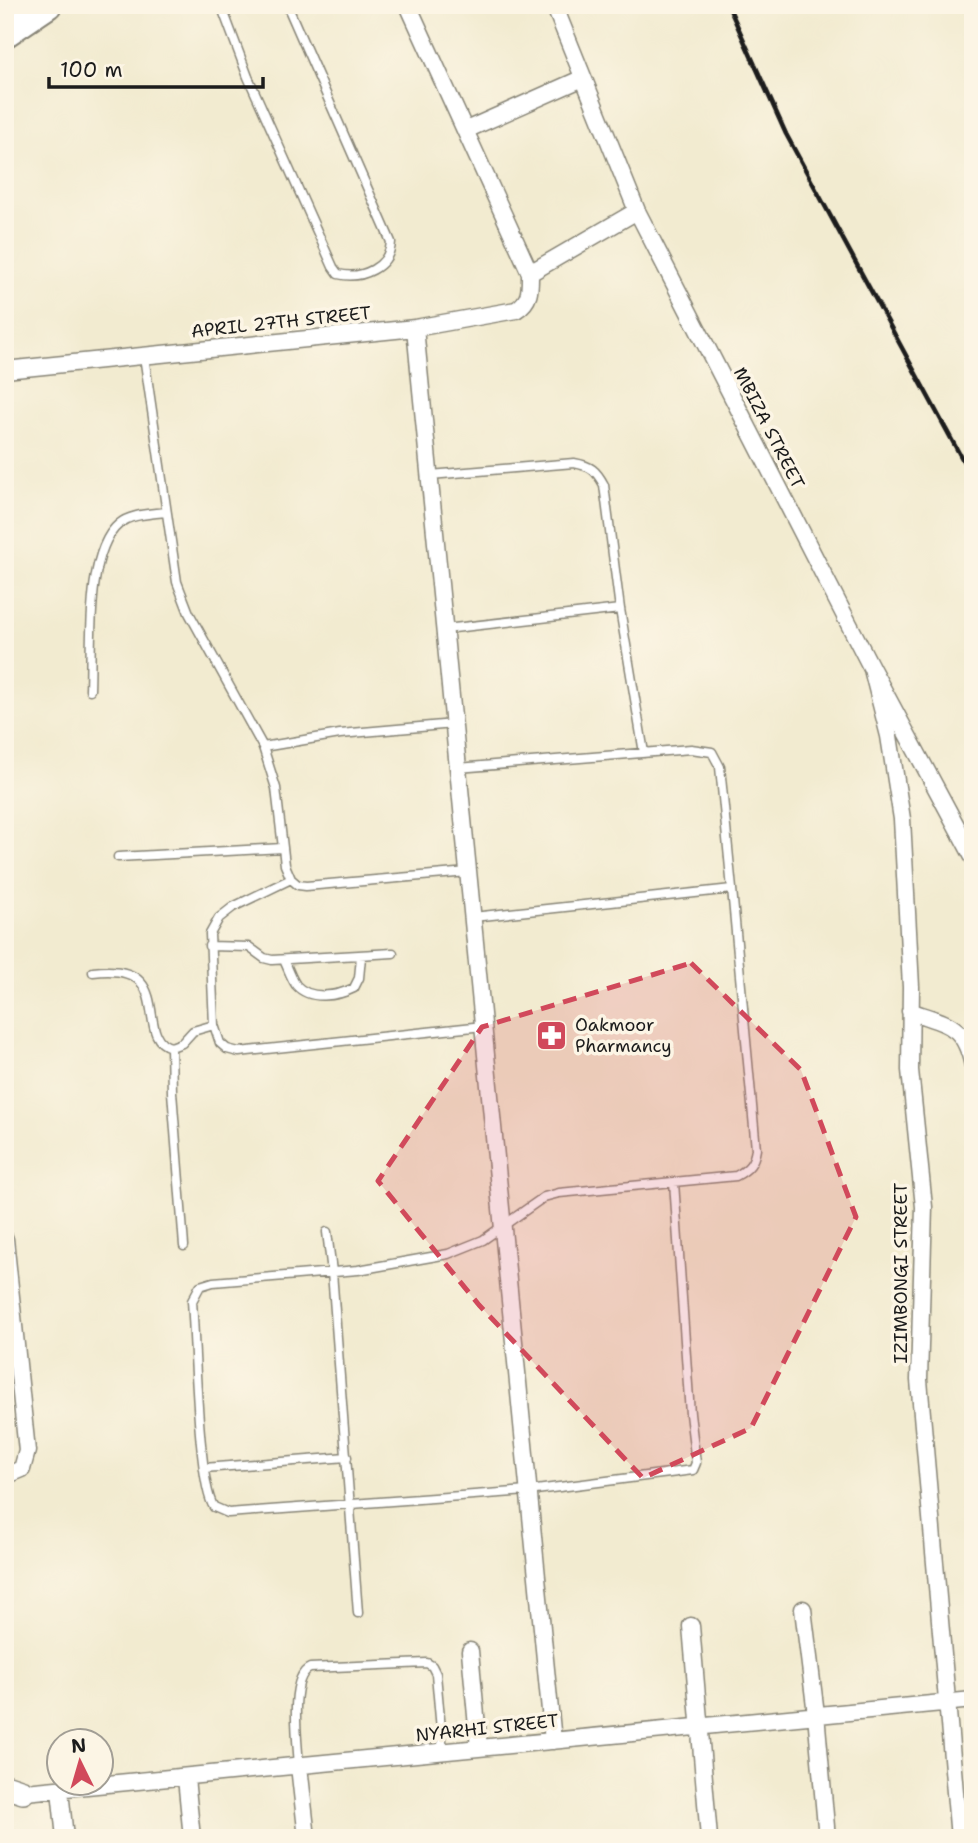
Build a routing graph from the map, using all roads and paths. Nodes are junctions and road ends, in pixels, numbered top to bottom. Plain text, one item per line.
1 (48, 5) edge
2 (221, 5) edge
3 (287, 5) edge
4 (408, 5) edge
5 (554, 5) edge
6 (5, 34) edge
7 (583, 78) junction
8 (466, 130) junction
9 (637, 211) junction
10 (530, 273) junction
11 (415, 328) junction
12 (144, 355) junction
13 (5, 370) edge
14 (430, 475) junction
15 (165, 512) junction
16 (620, 609) junction
17 (445, 629) junction
18 (872, 669) junction
19 (90, 690) dead end
20 (454, 724) junction
21 (264, 747) junction
22 (644, 753) junction
23 (458, 768) junction
24 (283, 848) junction
25 (118, 857) dead end
26 (973, 857) edge
27 (468, 872) junction
28 (291, 879) junction
29 (732, 889) junction
30 (473, 917) junction
31 (209, 946) junction
32 (393, 953) dead end
33 (361, 957) junction
34 (284, 960) junction
35 (93, 972) dead end
36 (910, 1011) junction
37 (214, 1025) junction
38 (483, 1026) junction
39 (171, 1047) junction
40 (973, 1066) edge
41 (674, 1182) junction
42 (503, 1228) junction
43 (327, 1232) dead end
44 (5, 1239) edge
45 (184, 1246) dead end
46 (332, 1272) junction
47 (346, 1457) junction
48 (204, 1468) junction
49 (5, 1476) edge
50 (528, 1491) junction
51 (350, 1504) junction
52 (803, 1609) dead end
53 (358, 1613) dead end
54 (691, 1626) dead end
55 (470, 1651) dead end
56 (973, 1700) edge
57 (948, 1703) junction
58 (816, 1714) junction
59 (700, 1726) junction
60 (553, 1741) junction
61 (479, 1748) junction
62 (443, 1752) junction
63 (299, 1766) junction
64 (186, 1778) junction
65 (116, 1785) edge
66 (46, 1790) edge
67 (11, 1791) edge
68 (61, 1798) edge
69 (65, 1838) edge
70 (192, 1838) edge
71 (307, 1838) edge
72 (709, 1838) edge
73 (827, 1838) edge
74 (959, 1838) edge

1 - 6 main road
2 - 3 lane
4 - 8 street
5 - 7 street, MBIZA STREET
7 - 8 street
7 - 9 street, MBIZA STREET
8 - 10 street
9 - 10 street
9 - 18 street, MBIZA STREET
10 - 11 street, APRIL 27TH STREET
11 - 12 street, APRIL 27TH STREET
11 - 14 street
12 - 13 street, APRIL 27TH STREET
12 - 15 lane
14 - 16 lane
14 - 17 street
15 - 19 lane
15 - 21 lane
16 - 17 lane
16 - 22 lane
17 - 20 street
18 - 26 street, MBIZA STREET
18 - 36 street, IZIMBONGI STREET
20 - 21 lane
20 - 23 street
21 - 24 lane
22 - 23 lane
22 - 29 lane
23 - 27 street
24 - 25 lane
24 - 28 lane
27 - 28 lane
27 - 30 street
28 - 31 lane
29 - 30 lane
29 - 41 lane
30 - 38 street
31 - 34 lane
31 - 37 lane
32 - 33 lane
33 - 34 lane
33 - 34 lane
35 - 39 lane
36 - 40 street
36 - 57 street, IZIMBONGI STREET
37 - 38 lane
37 - 39 lane
38 - 42 street
39 - 45 lane
41 - 42 lane
41 - 50 lane
42 - 46 lane
42 - 50 street
43 - 46 lane
44 - 49 street
46 - 47 lane
46 - 48 lane
47 - 48 lane
47 - 51 lane
48 - 51 lane
50 - 51 lane
50 - 60 street
51 - 53 lane
52 - 58 street
54 - 59 street
55 - 61 street
56 - 57 street, NYARHI STREET
57 - 58 street, NYARHI STREET
57 - 74 street, IZIMBONGI STREET
58 - 59 street, NYARHI STREET
58 - 73 street
59 - 60 street, NYARHI STREET
59 - 72 street
60 - 61 street, NYARHI STREET
61 - 62 street, NYARHI STREET
62 - 63 street, NYARHI STREET
62 - 63 lane
63 - 64 street, NYARHI STREET
63 - 71 street
64 - 65 street, NYARHI STREET
64 - 70 street
66 - 67 street, NYARHI STREET
68 - 69 street

